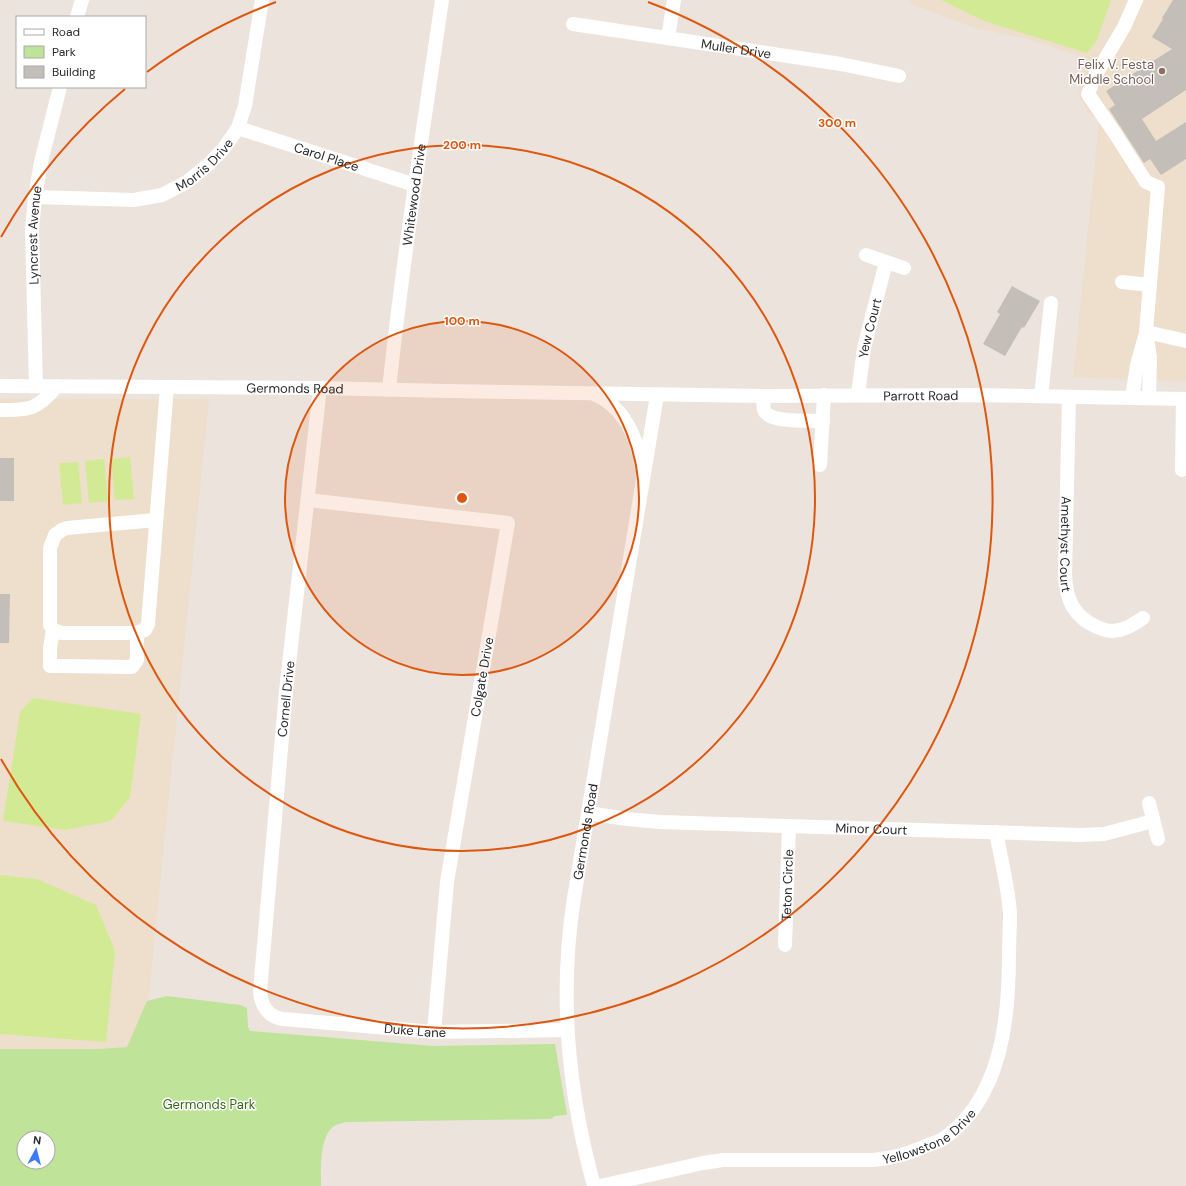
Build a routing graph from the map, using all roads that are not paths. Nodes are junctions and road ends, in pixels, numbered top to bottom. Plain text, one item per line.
1 (82, 0) edge
2 (262, 0) edge
3 (442, 0) edge
4 (674, 0) edge
5 (1136, 0) edge
6 (77, 16) edge
7 (573, 24) dead end
8 (668, 38) junction
9 (898, 76) dead end
10 (60, 88) edge
11 (238, 128) junction
12 (415, 185) junction
13 (35, 197) junction
14 (866, 255) dead end
15 (886, 262) junction
16 (904, 268) dead end
17 (1122, 282) dead end
18 (1150, 285) junction
19 (1051, 303) dead end
20 (1146, 332) junction
21 (1186, 341) edge
22 (0, 386) edge
23 (36, 386) junction
24 (57, 386) junction
25 (168, 387) junction
26 (320, 388) junction
27 (389, 389) junction
28 (590, 393) junction
29 (657, 395) junction
30 (858, 395) junction
31 (764, 396) junction
32 (824, 396) junction
33 (1042, 396) junction
34 (1069, 397) junction
35 (1132, 398) junction
36 (1149, 398) junction
37 (1185, 399) edge
38 (0, 410) edge
39 (823, 421) junction
40 (820, 465) dead end
41 (1182, 470) dead end
42 (644, 479) junction
43 (308, 500) junction
44 (156, 520) junction
45 (1143, 618) dead end
46 (53, 630) junction
47 (137, 633) junction
48 (1148, 803) dead end
49 (588, 813) junction
50 (1153, 821) junction
51 (789, 826) junction
52 (996, 832) junction
53 (1158, 839) dead end
54 (785, 945) dead end
55 (266, 1010) joint
56 (567, 1030) junction
57 (434, 1032) junction
58 (594, 1186) edge
59 (600, 1186) edge

1 - 6 street
2 - 11 street, Morris Drive
3 - 12 street, Whitewood Drive
4 - 8 street
5 - 18 street
7 - 8 street, Muller Drive
8 - 9 street, Muller Drive
10 - 13 street, Lyncrest Avenue
11 - 12 street, Carol Place
11 - 13 street, Morris Drive
12 - 27 street, Whitewood Drive
13 - 23 street, Lyncrest Avenue
14 - 15 street
15 - 16 street
15 - 30 street, Yew Court
17 - 18 street
18 - 20 street
19 - 33 street
20 - 21 street
20 - 35 street
20 - 36 street
22 - 23 street, Germonds Road
23 - 24 street, Germonds Road
24 - 25 street, Germonds Road
24 - 38 street
25 - 26 street, Germonds Road
25 - 44 street
26 - 27 street, Germonds Road
26 - 43 street, Cornell Drive
27 - 28 street, Germonds Road
28 - 29 street, Germonds Road
28 - 42 street, Germonds Road
29 - 31 street, Parrott Road
29 - 42 street, Germonds Road
30 - 32 street, Parrott Road
30 - 33 street, Parrott Road
31 - 32 street, Parrott Road
31 - 39 street
32 - 39 street
33 - 34 street, Parrott Road
34 - 35 street, Parrott Road
34 - 45 street, Amethyst Court
35 - 36 street, Parrott Road
36 - 37 street, Parrott Road
37 - 41 street
39 - 40 street
42 - 49 street, Germonds Road
43 - 55 street, Cornell Drive
43 - 57 street, Colgate Drive
44 - 46 street
44 - 47 street
46 - 47 street
46 - 47 street
48 - 50 street
49 - 51 street, Minor Court
49 - 56 street, Germonds Road
50 - 52 street, Minor Court
50 - 53 street
51 - 52 street, Minor Court
51 - 54 street, Teton Circle
52 - 59 street, Yellowstone Drive
55 - 57 street, Duke Lane
56 - 57 street, Duke Lane
56 - 58 street, Germonds Road

